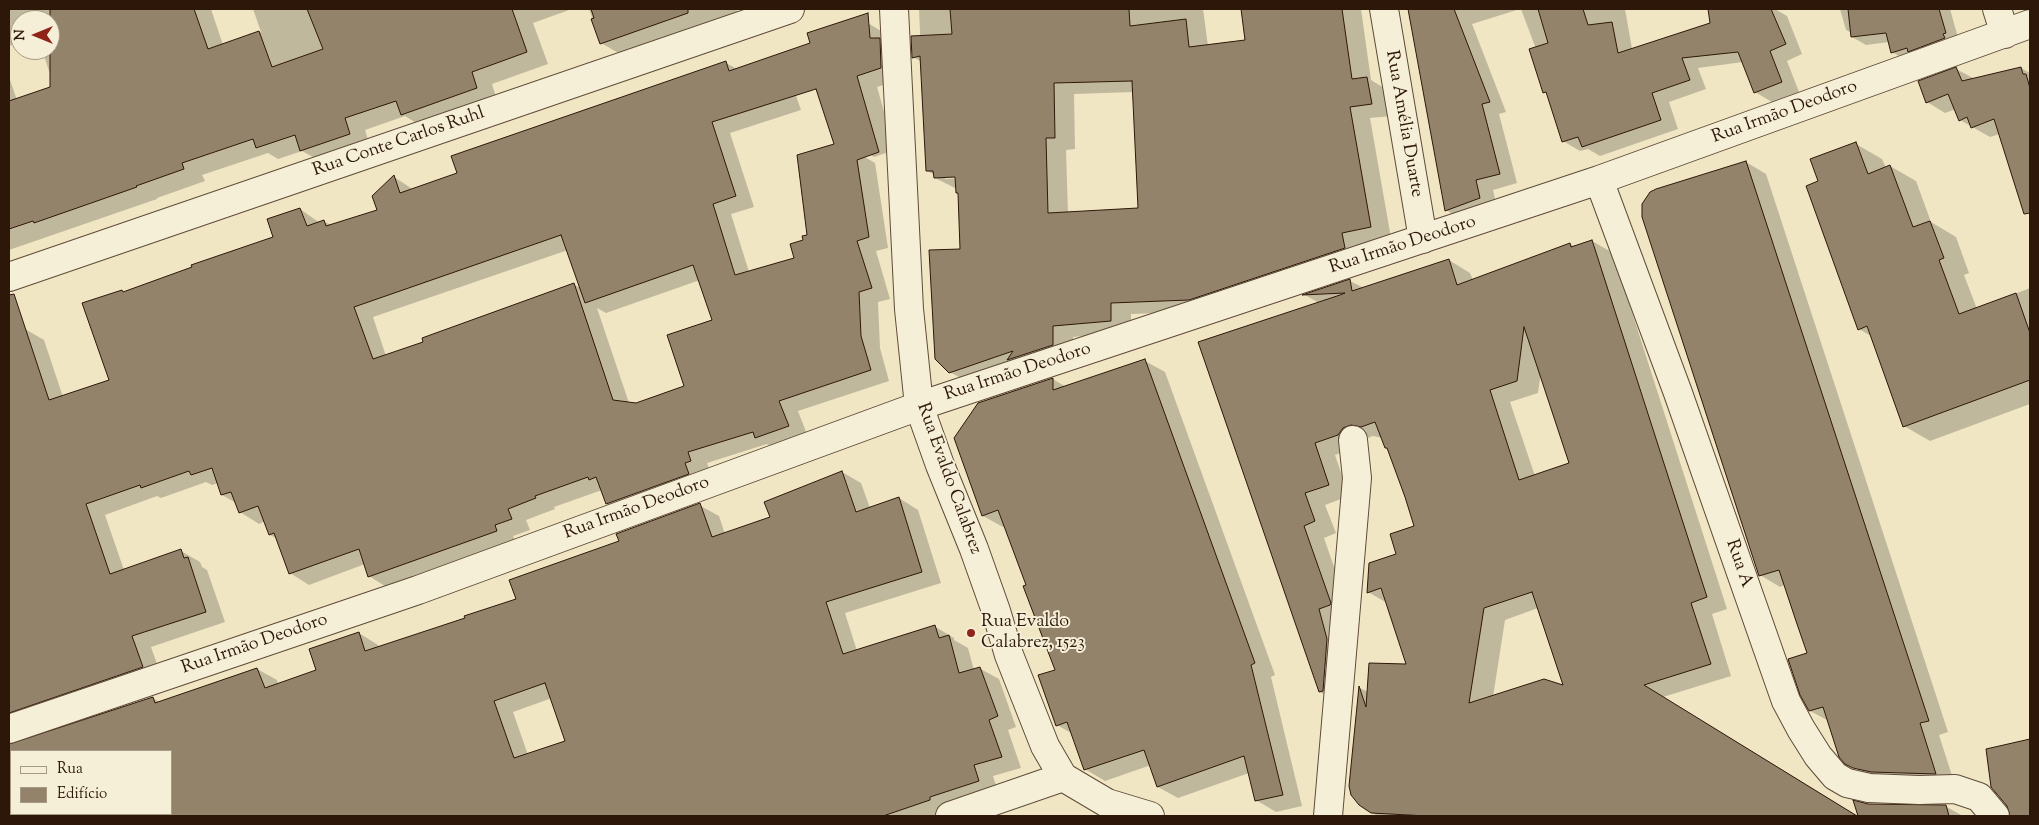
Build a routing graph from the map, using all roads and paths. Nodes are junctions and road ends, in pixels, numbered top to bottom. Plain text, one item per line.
1 (790, 9) edge
2 (894, 9) edge
3 (1384, 9) edge
4 (2001, 21) edge
5 (2030, 24) edge
6 (1599, 180) junction
7 (1423, 239) junction
8 (9, 277) edge
9 (919, 406) junction
10 (1353, 440) dead end
11 (9, 729) edge
12 (1063, 777) junction
13 (950, 816) edge
14 (1150, 816) edge
15 (1328, 816) edge
16 (1995, 816) edge

1 - 8 street, Rua Conte Carlos Ruhl
2 - 9 street, Rua Evaldo Calabrez
3 - 7 street, Rua Amélia Duarte
4 - 5 street, Rua Irmão Deodoro
4 - 6 street, Rua Irmão Deodoro
6 - 7 street, Rua Irmão Deodoro
6 - 16 street, Rua A
7 - 9 street, Rua Irmão Deodoro
9 - 11 street, Rua Irmão Deodoro
9 - 12 street, Rua Evaldo Calabrez
10 - 15 street
12 - 13 street
12 - 14 street, Rua Evaldo Calabrez

